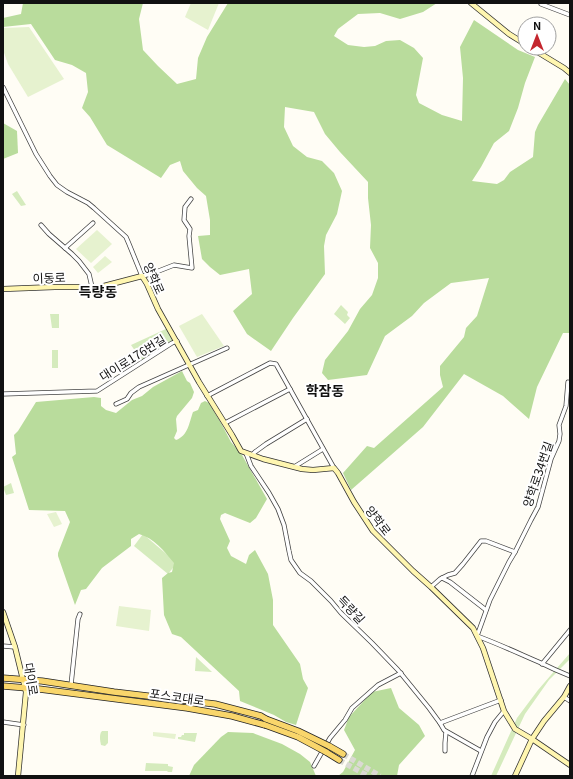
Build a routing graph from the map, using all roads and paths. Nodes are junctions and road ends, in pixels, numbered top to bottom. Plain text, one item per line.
1 (471, 3) edge
2 (541, 4) edge
3 (570, 15) edge
4 (517, 39) edge
5 (544, 56) edge
6 (570, 73) edge
7 (3, 87) edge
8 (191, 199) dead end
9 (93, 223) dead end
10 (41, 224) dead end
11 (65, 248) junction
12 (142, 276) junction
13 (92, 287) junction
14 (3, 289) edge
15 (176, 341) junction
16 (227, 348) dead end
17 (189, 365) junction
18 (568, 382) dead end
19 (290, 389) junction
20 (3, 394) edge
21 (207, 396) junction
22 (116, 404) dead end
23 (307, 419) junction
24 (225, 423) junction
25 (323, 449) junction
26 (246, 453) junction
27 (252, 455) junction
28 (294, 467) junction
29 (334, 468) junction
30 (515, 552) junction
31 (442, 578) junction
32 (432, 587) junction
33 (486, 610) junction
34 (3, 612) edge
35 (80, 614) dead end
36 (570, 630) edge
37 (477, 636) junction
38 (3, 646) edge
39 (15, 647) junction
40 (542, 664) junction
41 (401, 673) junction
42 (570, 676) edge
43 (3, 678) edge
44 (24, 679) junction
45 (3, 686) edge
46 (71, 686) junction
47 (570, 686) edge
48 (25, 687) junction
49 (95, 689) junction
50 (95, 696) junction
51 (564, 697) junction
52 (501, 700) junction
53 (570, 702) edge
54 (504, 711) junction
55 (3, 722) edge
56 (440, 723) junction
57 (24, 725) junction
58 (446, 732) junction
59 (532, 739) junction
60 (482, 750) junction
61 (445, 751) dead end
62 (343, 754) tunnel mouth
63 (339, 760) tunnel mouth
64 (570, 765) edge
65 (314, 766) dead end
66 (18, 776) edge
67 (472, 776) edge
68 (515, 776) edge

1 - 4 street
2 - 3 street
5 - 6 street
7 - 12 street, 양학로
8 - 12 street
9 - 11 street
10 - 11 street
11 - 13 street
12 - 13 street, 이동로
12 - 15 street, 양학로
13 - 14 street, 이동로
15 - 17 street, 양학로
15 - 20 street, 대이로176번길
16 - 17 street
17 - 21 street, 양학로
17 - 22 street
18 - 30 street, 양학로34번길
19 - 21 street
19 - 23 street
19 - 24 street
21 - 24 street, 양학로
23 - 25 street
23 - 27 street
24 - 26 street, 양학로
25 - 28 street
25 - 29 street
26 - 27 street
26 - 41 street, 득량길
27 - 28 street
28 - 29 street
29 - 32 street, 양학로
30 - 31 street
30 - 33 street, 양학로34번길
31 - 32 street
31 - 33 street
32 - 37 street, 양학로
33 - 37 street, 양학로34번길
34 - 39 street, 대이로
35 - 46 street
36 - 40 street
37 - 40 street
37 - 52 street, 양학로
38 - 39 street
39 - 44 street, 대이로
40 - 42 street
41 - 56 street, 득량길
41 - 65 street
43 - 44 main road, 포스코대로
44 - 46 main road, 포스코대로
44 - 48 street, 대이로
45 - 48 main road, 포스코대로
46 - 49 main road, 포스코대로
47 - 51 street
48 - 50 main road, 포스코대로
48 - 57 street, 대이로
49 - 50 main road
49 - 62 main road, 포스코대로, bridge
50 - 63 main road, 포스코대로, bridge
51 - 53 street
51 - 59 street
52 - 54 street, 양학로
52 - 56 street
54 - 59 street, 양학로
54 - 60 street
55 - 57 street
56 - 58 street, 득량길
57 - 66 street, 대이로
58 - 60 street, 득량길
58 - 61 street
59 - 64 street, 양학로
59 - 68 street
60 - 67 street

